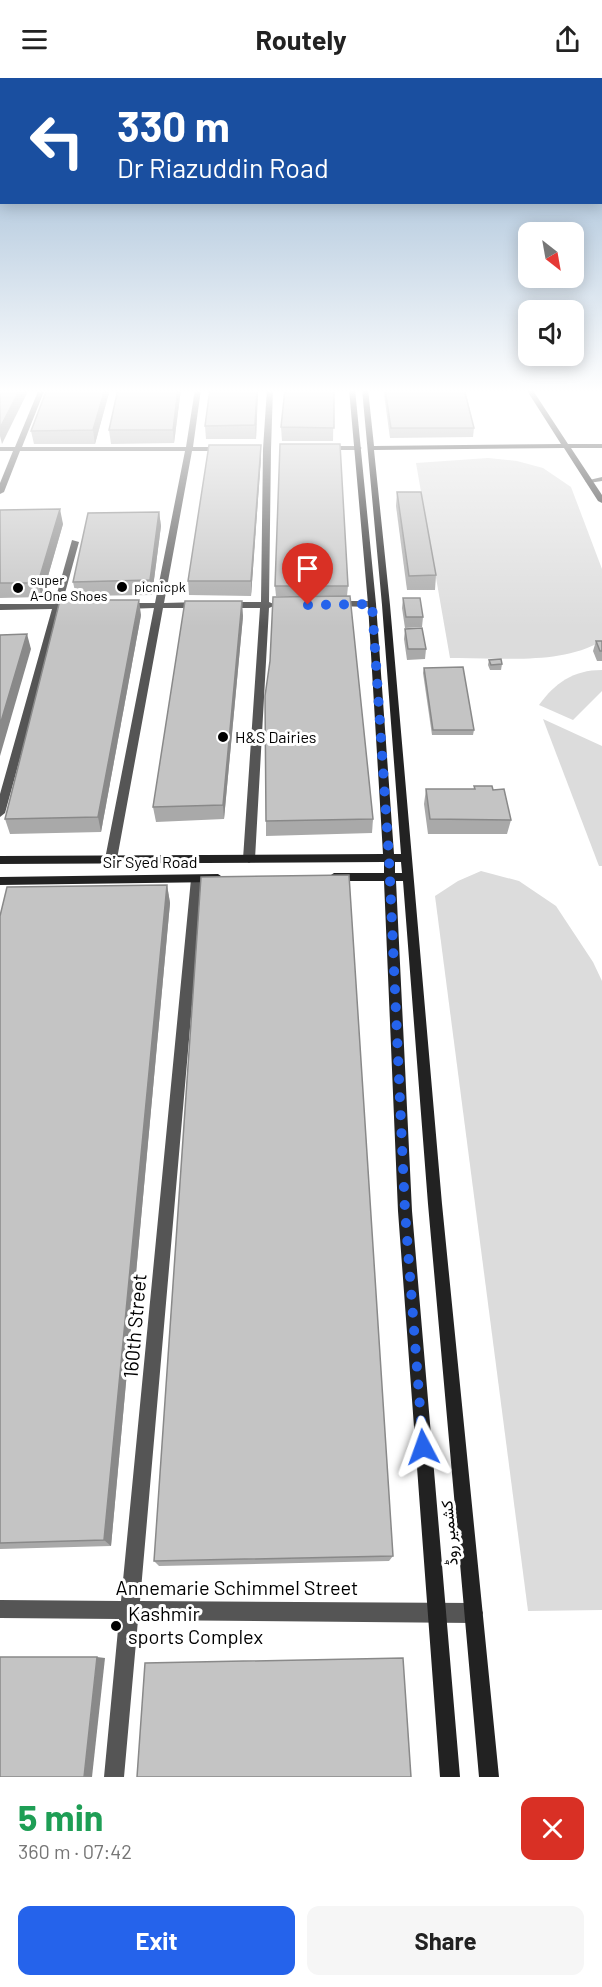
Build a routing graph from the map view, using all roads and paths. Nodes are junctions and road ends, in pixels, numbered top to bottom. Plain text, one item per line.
1 (10, 468) edge
2 (185, 468) edge
3 (267, 468) edge
4 (365, 468) edge
5 (366, 468) edge
6 (581, 468) edge
7 (602, 479) edge
8 (589, 481) junction
9 (0, 492) edge
10 (602, 501) edge
11 (75, 542) dead end
12 (324, 604) edge
13 (372, 604) junction
14 (158, 605) junction
15 (205, 605) edge
16 (217, 605) edge
17 (265, 605) junction
18 (277, 605) edge
19 (57, 606) junction
20 (79, 606) edge
21 (113, 606) edge
22 (0, 607) edge
23 (0, 813) edge
24 (389, 858) junction
25 (407, 858) junction
26 (111, 859) junction
27 (249, 859) junction
28 (0, 860) edge
29 (161, 860) junction
30 (321, 877) edge
31 (390, 877) junction
32 (408, 877) junction
33 (159, 878) junction
34 (231, 878) edge
35 (197, 879) junction
36 (0, 882) edge
37 (0, 1609) edge
38 (130, 1610) junction
39 (436, 1612) junction
40 (473, 1613) junction
41 (114, 1777) edge
42 (450, 1777) edge
43 (489, 1777) edge

1 - 9 street
2 - 14 street
3 - 17 street
4 - 13 main road, کشمیر روڈ
5 - 25 main road, کشمیر روڈ
6 - 8 main road
7 - 8 street
8 - 10 main road
11 - 19 street
12 - 13 street
13 - 24 main road, کشمیر روڈ
14 - 15 street
14 - 21 street
14 - 26 street
16 - 17 street
17 - 18 street
17 - 27 street
19 - 20 street
19 - 22 street
19 - 23 street
24 - 25 main road, Sir Syed Road
24 - 27 main road, Sir Syed Road
24 - 31 main road, کشمیر روڈ
25 - 32 main road, کشمیر روڈ
26 - 28 main road, Sir Syed Road
26 - 29 main road, Sir Syed Road
27 - 29 main road, Sir Syed Road
29 - 33 main road
30 - 31 main road
31 - 32 main road
31 - 39 main road, کشمیر روڈ
32 - 40 main road, کشمیر روڈ
33 - 35 main road, Sir Syed Road
33 - 36 main road, Sir Syed Road
34 - 35 main road, Sir Syed Road
35 - 38 street, 160th Street
37 - 38 street, Annemarie Schimmel Street
38 - 39 street, Annemarie Schimmel Street
38 - 41 street, 160th Street
39 - 40 street, Annemarie Schimmel Street
39 - 42 main road, کشمیر روڈ
40 - 43 main road, کشمیر روڈ

